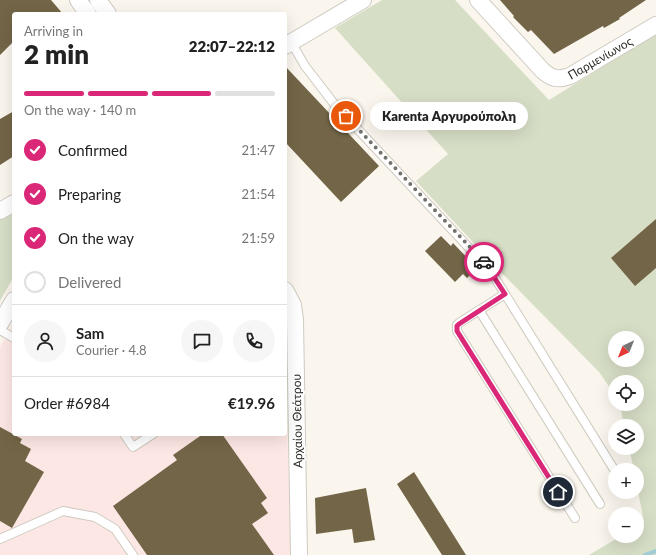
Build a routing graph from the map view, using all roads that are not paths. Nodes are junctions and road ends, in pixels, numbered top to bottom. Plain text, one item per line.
1 (78, 0) edge
2 (98, 0) edge
3 (363, 0) edge
4 (478, 0) edge
5 (87, 12) edge
6 (107, 12) edge
7 (656, 25) edge
8 (288, 44) edge
9 (12, 204) edge
10 (0, 211) edge
11 (287, 294) edge
12 (505, 294) junction
13 (12, 305) edge
14 (479, 310) junction
15 (5, 323) edge
16 (12, 335) edge
17 (125, 436) edge
18 (150, 436) edge
19 (610, 463) edge
20 (600, 504) dead end
21 (574, 518) dead end
22 (0, 539) edge
23 (133, 555) edge
24 (299, 555) edge

1 - 5 street
2 - 6 street
3 - 8 street
4 - 7 street, Παρμενίωνος
8 - 12 lane
9 - 10 street
11 - 24 street, Αρχαίου Θεάτρου
12 - 14 lane
12 - 19 lane
13 - 15 street
14 - 20 lane
14 - 21 lane
15 - 16 lane
17 - 18 lane
22 - 23 lane

